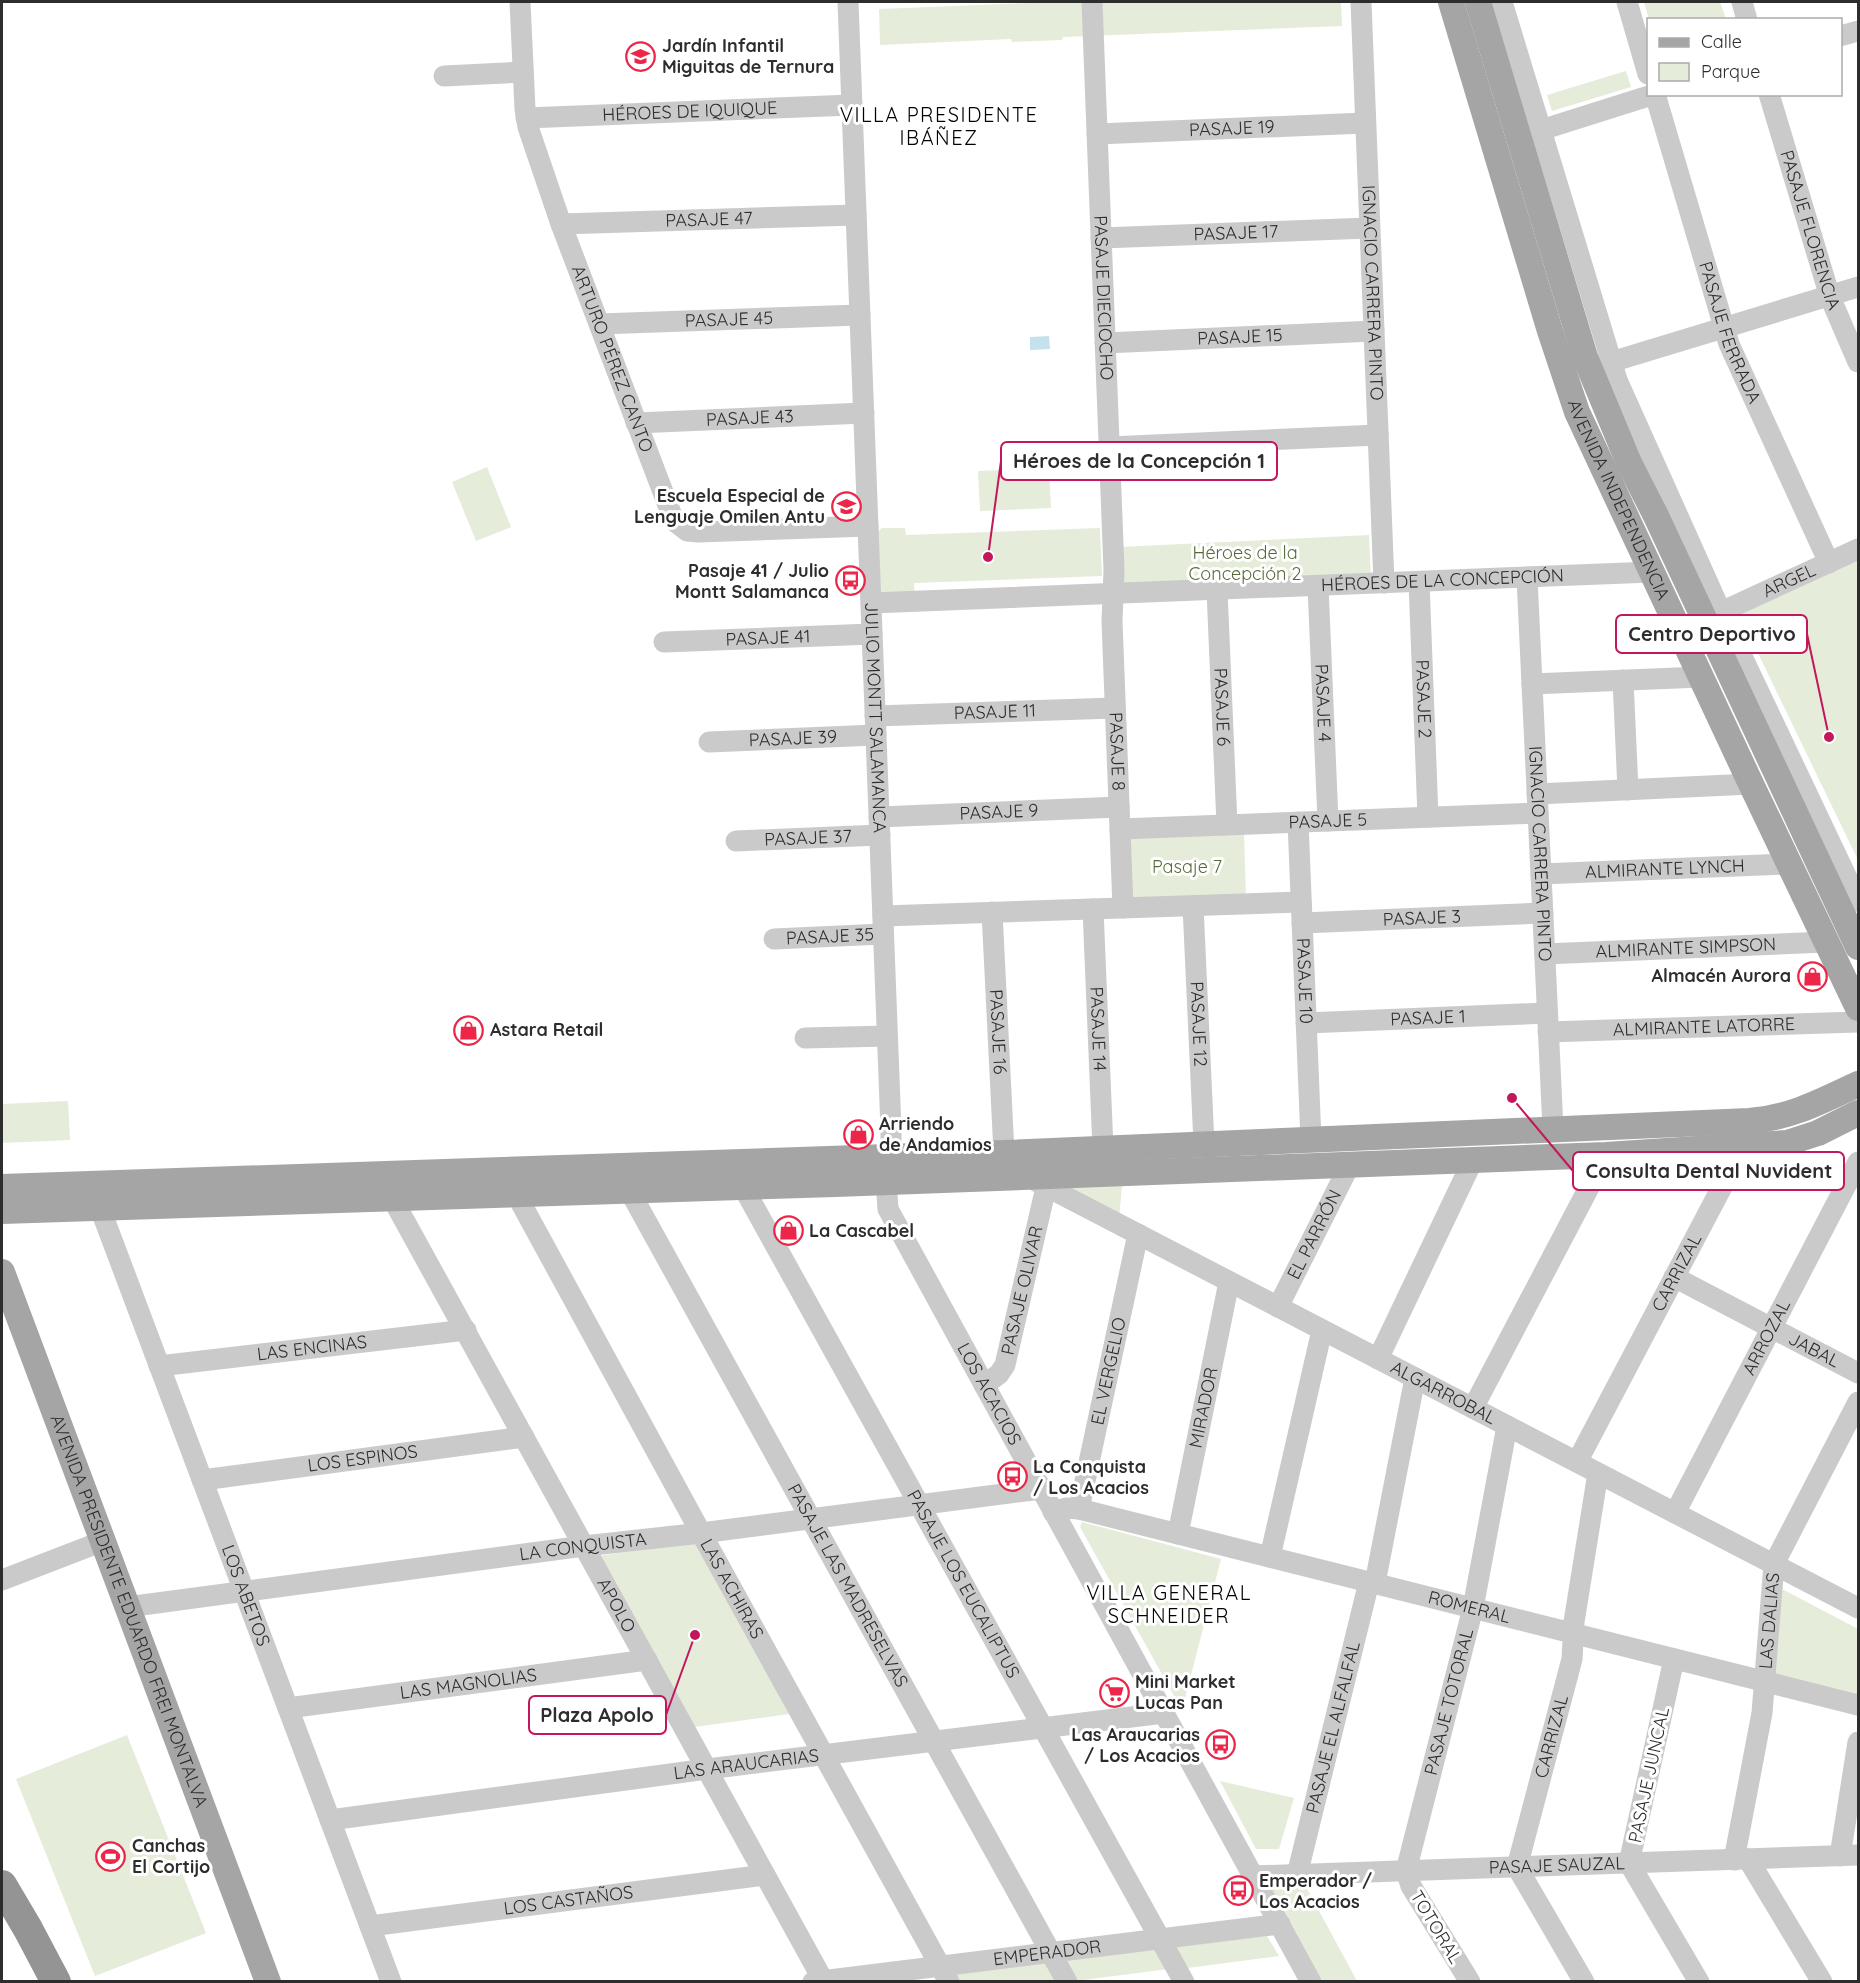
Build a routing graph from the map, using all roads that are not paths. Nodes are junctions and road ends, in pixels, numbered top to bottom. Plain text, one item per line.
1 (520, 2) edge
2 (848, 2) edge
3 (1092, 2) edge
4 (1361, 2) edge
5 (1451, 2) edge
6 (1478, 2) edge
7 (1502, 2) edge
8 (1627, 2) edge
9 (1742, 2) edge
10 (1746, 18) edge
11 (1858, 31) edge
12 (1842, 35) edge
13 (1647, 71) edge
14 (523, 72) junction
15 (444, 76) dead end
16 (1649, 96) edge
17 (1656, 96) edge
18 (1771, 96) edge
19 (852, 105) junction
20 (526, 118) junction
21 (1365, 123) junction
22 (1541, 130) junction
23 (1097, 134) junction
24 (856, 214) junction
25 (561, 224) junction
26 (1370, 228) junction
27 (1101, 238) junction
28 (1858, 287) edge
29 (1830, 297) junction
30 (860, 315) junction
31 (599, 324) junction
32 (1724, 329) junction
33 (1374, 331) junction
34 (1105, 343) junction
35 (1611, 362) junction
36 (1858, 362) edge
37 (864, 413) junction
38 (636, 423) junction
39 (1378, 435) junction
40 (1109, 447) junction
41 (868, 526) junction
42 (1858, 549) edge
43 (1829, 563) junction
44 (1652, 572) junction
45 (1527, 578) junction
46 (1419, 582) junction
47 (1384, 583) junction
48 (1318, 586) junction
49 (1217, 590) junction
50 (1113, 594) junction
51 (871, 603) junction
52 (1720, 612) junction
53 (872, 634) junction
54 (664, 642) dead end
55 (1701, 677) junction
56 (1623, 680) junction
57 (1532, 684) junction
58 (1115, 708) junction
59 (876, 726) junction
60 (709, 742) dead end
61 (1750, 784) junction
62 (1628, 790) junction
63 (1538, 804) junction
64 (1119, 807) junction
65 (1428, 818) junction
66 (1328, 821) junction
67 (1298, 822) junction
68 (1227, 825) junction
69 (879, 826) junction
70 (1120, 829) junction
71 (736, 841) dead end
72 (1789, 864) junction
73 (1541, 874) junction
74 (1858, 900) edge
75 (1193, 906) junction
76 (1123, 908) junction
77 (1093, 909) junction
78 (992, 912) junction
79 (1302, 913) junction
80 (1543, 914) junction
81 (883, 925) junction
82 (774, 939) dead end
83 (1826, 942) junction
84 (1858, 947) edge
85 (1545, 954) junction
86 (1858, 1008) edge
87 (1548, 1022) junction
88 (1858, 1022) edge
89 (1306, 1023) junction
90 (879, 1036) junction
91 (805, 1038) dead end
92 (1858, 1084) edge
93 (1858, 1113) edge
94 (1553, 1129) junction
95 (1311, 1140) junction
96 (1204, 1144) junction
97 (1743, 1147) junction
98 (1103, 1149) junction
99 (1004, 1153) junction
100 (1606, 1155) junction
101 (891, 1156) junction
102 (1473, 1160) junction
103 (1858, 1162) edge
104 (1350, 1164) junction
105 (888, 1182) junction
106 (1037, 1182) junction
107 (2, 1187) edge
108 (743, 1187) junction
109 (308, 1189) junction
110 (629, 1190) junction
111 (516, 1194) junction
112 (392, 1198) junction
113 (100, 1208) junction
114 (2, 1211) edge
115 (1138, 1234) junction
116 (2, 1272) edge
117 (1674, 1277) junction
118 (1229, 1282) junction
119 (1278, 1307) junction
120 (1772, 1328) junction
121 (466, 1330) junction
122 (1322, 1330) junction
123 (1378, 1359) junction
124 (159, 1366) junction
125 (1858, 1373) edge
126 (1415, 1378) junction
127 (984, 1385) junction
128 (1858, 1402) edge
129 (1473, 1408) junction
130 (1507, 1425) junction
131 (524, 1437) junction
132 (1577, 1462) junction
133 (1598, 1473) junction
134 (202, 1480) junction
135 (1041, 1490) junction
136 (921, 1505) junction
137 (1079, 1509) junction
138 (1053, 1512) junction
139 (1675, 1513) junction
140 (812, 1519) junction
141 (701, 1533) junction
142 (1178, 1534) junction
143 (103, 1541) junction
144 (584, 1546) junction
145 (1270, 1557) junction
146 (1774, 1564) junction
147 (2, 1580) edge
148 (1372, 1582) junction
149 (244, 1592) junction
150 (128, 1607) junction
151 (1473, 1608) junction
152 (1858, 1608) edge
153 (1574, 1634) junction
154 (1674, 1659) junction
155 (647, 1660) junction
156 (1765, 1682) junction
157 (1858, 1705) edge
158 (288, 1708) junction
159 (1164, 1713) junction
160 (1044, 1729) junction
161 (1858, 1742) edge
162 (934, 1743) junction
163 (823, 1755) junction
164 (707, 1769) junction
165 (330, 1820) junction
166 (1849, 1856) edge
167 (1741, 1859) junction
168 (1629, 1863) junction
169 (1517, 1867) junction
170 (1406, 1871) junction
171 (765, 1875) junction
172 (1297, 1875) junction
173 (1254, 1876) junction
174 (2, 1885) edge
175 (2, 1894) edge
176 (1280, 1924) junction
177 (370, 1926) junction
178 (1160, 1939) junction
179 (1051, 1953) junction
180 (945, 1974) edge
181 (820, 1981) edge
182 (34, 1982) edge
183 (56, 1982) edge
184 (267, 1982) edge
185 (391, 1982) edge
186 (1067, 1982) edge
187 (1184, 1982) edge
188 (1311, 1982) edge
189 (1470, 1982) edge
190 (1584, 1982) edge
191 (1699, 1982) edge
192 (1822, 1982) edge

1 - 14 street, ARTURO PÉREZ CANTO
2 - 19 street, JULIO MONTT SALAMANCA
3 - 23 street, PASAJE DIECIOCHO
4 - 21 street, IGNACIO CARRERA PINTO
5 - 44 main road, AVENIDA INDEPENDENCIA
6 - 84 main road, AVENIDA INDEPENDENCIA
7 - 22 street
8 - 13 street
9 - 10 street
11 - 12 street
14 - 15 street
14 - 20 street, ARTURO PÉREZ CANTO
16 - 22 street
17 - 32 street, PASAJE FERRADA
18 - 29 street, PASAJE FLORENCIA
19 - 20 street, HÉROES DE IQUIQUE
19 - 24 street, JULIO MONTT SALAMANCA
20 - 25 street, ARTURO PÉREZ CANTO
21 - 23 street, PASAJE 19
21 - 26 street, IGNACIO CARRERA PINTO
22 - 35 street
23 - 27 street, PASAJE DIECIOCHO
24 - 25 street, PASAJE 47
24 - 30 street, JULIO MONTT SALAMANCA
25 - 31 street, ARTURO PÉREZ CANTO
26 - 27 street, PASAJE 17
26 - 33 street, IGNACIO CARRERA PINTO
27 - 34 street, PASAJE DIECIOCHO
28 - 29 street
29 - 32 street
29 - 36 street, PASAJE FLORENCIA
30 - 31 street, PASAJE 45
30 - 37 street, JULIO MONTT SALAMANCA
31 - 38 street, ARTURO PÉREZ CANTO
32 - 35 street
32 - 43 street, PASAJE FERRADA
33 - 34 street, PASAJE 15
33 - 39 street, IGNACIO CARRERA PINTO
34 - 40 street, PASAJE DIECIOCHO
35 - 52 street
37 - 38 street, PASAJE 43
37 - 41 street, JULIO MONTT SALAMANCA
38 - 41 street, ARTURO PÉREZ CANTO
39 - 40 street
39 - 47 street, IGNACIO CARRERA PINTO
40 - 50 street, PASAJE DIECIOCHO
41 - 51 street, JULIO MONTT SALAMANCA
42 - 43 street, ARGEL
43 - 52 street, ARGEL
44 - 45 street, HÉROES DE LA CONCEPCIÓN
44 - 55 main road, AVENIDA INDEPENDENCIA
45 - 46 street, HÉROES DE LA CONCEPCIÓN
45 - 57 street, IGNACIO CARRERA PINTO
46 - 47 street, HÉROES DE LA CONCEPCIÓN
46 - 65 street, PASAJE 2
47 - 48 street, HÉROES DE LA CONCEPCIÓN
48 - 49 street, HÉROES DE LA CONCEPCIÓN
48 - 66 street, PASAJE 4
49 - 50 street, HÉROES DE LA CONCEPCIÓN
49 - 68 street, PASAJE 6
50 - 51 street, HÉROES DE LA CONCEPCIÓN
50 - 58 street, PASAJE 8
51 - 53 street, JULIO MONTT SALAMANCA
52 - 74 street
53 - 54 street, PASAJE 41
53 - 59 street, JULIO MONTT SALAMANCA
55 - 56 street
55 - 61 main road, AVENIDA INDEPENDENCIA
56 - 57 street
56 - 62 street
57 - 63 street, IGNACIO CARRERA PINTO
58 - 59 street, PASAJE 11
58 - 64 street, PASAJE 8
59 - 60 street, PASAJE 39
59 - 69 street, JULIO MONTT SALAMANCA
61 - 62 street, PASAJE 5
61 - 72 main road, AVENIDA INDEPENDENCIA
62 - 63 street, PASAJE 5
63 - 65 street, PASAJE 5
63 - 73 street, IGNACIO CARRERA PINTO
64 - 69 street, PASAJE 9
64 - 70 street, PASAJE 8
65 - 66 street, PASAJE 5
66 - 67 street, PASAJE 5
67 - 68 street, PASAJE 5
67 - 79 street, PASAJE 10
68 - 70 street, PASAJE 5
69 - 71 street, PASAJE 37
69 - 81 street, JULIO MONTT SALAMANCA
70 - 76 street, PASAJE 8
72 - 73 street, ALMIRANTE LYNCH
72 - 83 main road, AVENIDA INDEPENDENCIA
73 - 80 street, IGNACIO CARRERA PINTO
75 - 76 street
75 - 79 street
75 - 96 street, PASAJE 12
76 - 77 street
77 - 78 street
77 - 98 street, PASAJE 14
78 - 81 street
78 - 99 street, PASAJE 16
79 - 80 street, PASAJE 3
79 - 89 street, PASAJE 10
80 - 85 street, IGNACIO CARRERA PINTO
81 - 82 street, PASAJE 35
81 - 90 street, JULIO MONTT SALAMANCA
83 - 85 street, ALMIRANTE SIMPSON
83 - 86 main road, AVENIDA INDEPENDENCIA
85 - 87 street, IGNACIO CARRERA PINTO
87 - 88 street, ALMIRANTE LATORRE
87 - 89 street, PASAJE 1
87 - 94 street, IGNACIO CARRERA PINTO
89 - 95 street, PASAJE 10
90 - 91 street
90 - 101 street, JULIO MONTT SALAMANCA
92 - 94 main road
93 - 97 main road
94 - 95 main road
95 - 96 main road
96 - 98 main road
97 - 100 main road
97 - 117 street, CARRIZAL
98 - 99 main road
99 - 101 main road
100 - 102 main road
100 - 129 street
101 - 105 street, JULIO MONTT SALAMANCA
101 - 109 main road
102 - 104 main road
102 - 123 street
103 - 120 street, ARROZAL
104 - 106 main road
104 - 119 street, EL PARRÓN
105 - 106 main road
105 - 108 main road
105 - 127 street, LOS ACACIOS
106 - 115 street, ALGARROBAL
106 - 127 street, PASAJE OLIVAR
107 - 109 main road
108 - 110 main road
108 - 136 street, PASAJE LOS EUCALIPTUS
109 - 112 main road
109 - 113 main road
110 - 111 main road
110 - 140 street, PASAJE LAS MADRESELVAS
111 - 112 main road
111 - 141 street, LAS ACHIRAS
112 - 121 street, APOLO
113 - 114 main road
113 - 124 street, LOS ABETOS
115 - 118 street, ALGARROBAL
115 - 137 street, EL VERGELIO
116 - 143 main road, AVENIDA PRESIDENTE EDUARDO FREI MONTALVA
117 - 120 street, JABAL
117 - 132 street, CARRIZAL
118 - 119 street, ALGARROBAL
118 - 142 street, MIRADOR
119 - 122 street, ALGARROBAL
120 - 125 street, JABAL
120 - 139 street, ARROZAL
121 - 124 street, LAS ENCINAS
121 - 131 street, APOLO
122 - 123 street, ALGARROBAL
122 - 145 street
123 - 126 street, ALGARROBAL
124 - 134 street, LOS ABETOS
126 - 129 street, ALGARROBAL
126 - 148 street, PASAJE EL ALFALFAL
127 - 135 street, LOS ACACIOS
128 - 146 street, LAS DALIAS
129 - 130 street, ALGARROBAL
130 - 132 street, ALGARROBAL
130 - 151 street, PASAJE TOTORAL
131 - 134 street, LOS ESPINOS
131 - 144 street, APOLO
132 - 133 street, ALGARROBAL
133 - 139 street, ALGARROBAL
133 - 153 street, CARRIZAL
134 - 149 street, LOS ABETOS
135 - 136 street, LA CONQUISTA
135 - 138 street, LOS ACACIOS
136 - 140 street, LA CONQUISTA
136 - 160 street, PASAJE LOS EUCALIPTUS
137 - 138 street
137 - 142 street, ROMERAL
138 - 159 street, LOS ACACIOS
139 - 146 street, ALGARROBAL
140 - 141 street, LA CONQUISTA
140 - 162 street, PASAJE LAS MADRESELVAS
141 - 144 street, LA CONQUISTA
141 - 163 street, LAS ACHIRAS
142 - 145 street, ROMERAL
143 - 147 street
143 - 150 main road, AVENIDA PRESIDENTE EDUARDO FREI MONTALVA
144 - 149 street, LA CONQUISTA
144 - 155 street, APOLO
145 - 148 street, ROMERAL
146 - 152 street, ALGARROBAL
146 - 156 street, LAS DALIAS
148 - 151 street, ROMERAL
148 - 172 street, PASAJE EL ALFALFAL
149 - 150 street, LA CONQUISTA
149 - 158 street, LOS ABETOS
150 - 184 main road, AVENIDA PRESIDENTE EDUARDO FREI MONTALVA
151 - 153 street, ROMERAL
151 - 170 street, PASAJE TOTORAL
153 - 154 street, ROMERAL
153 - 169 street, CARRIZAL
154 - 156 street, ROMERAL
154 - 168 street, PASAJE JUNCAL
155 - 158 street, LAS MAGNOLIAS
155 - 164 street, APOLO
156 - 157 street, ROMERAL
156 - 167 street, LAS DALIAS
158 - 165 street, LOS ABETOS
159 - 160 street, LAS ARAUCARIAS
159 - 173 street, LOS ACACIOS
160 - 162 street, LAS ARAUCARIAS
160 - 178 street, PASAJE LOS EUCALIPTUS
161 - 166 street
162 - 163 street, LAS ARAUCARIAS
162 - 179 street, PASAJE LAS MADRESELVAS
163 - 164 street, LAS ARAUCARIAS
163 - 180 street, LAS ACHIRAS
164 - 165 street, LAS ARAUCARIAS
164 - 171 street, APOLO
165 - 177 street, LOS ABETOS
166 - 167 street, PASAJE SAUZAL
167 - 168 street, PASAJE SAUZAL
167 - 192 street
168 - 169 street, PASAJE SAUZAL
168 - 191 street, PASAJE JUNCAL
169 - 170 street, PASAJE SAUZAL
169 - 190 street
170 - 172 street, PASAJE SAUZAL
170 - 189 street, TOTORAL
171 - 177 street, LOS CASTAÑOS
171 - 181 street, APOLO
172 - 173 street, PASAJE SAUZAL
173 - 176 street, LOS ACACIOS
174 - 183 highway
175 - 182 highway
176 - 178 street, EMPERADOR
176 - 188 street, LOS ACACIOS
177 - 185 street, LOS ABETOS
178 - 179 street, EMPERADOR
178 - 187 street, PASAJE LOS EUCALIPTUS
179 - 180 street, EMPERADOR
179 - 186 street, PASAJE LAS MADRESELVAS
180 - 181 street, EMPERADOR

